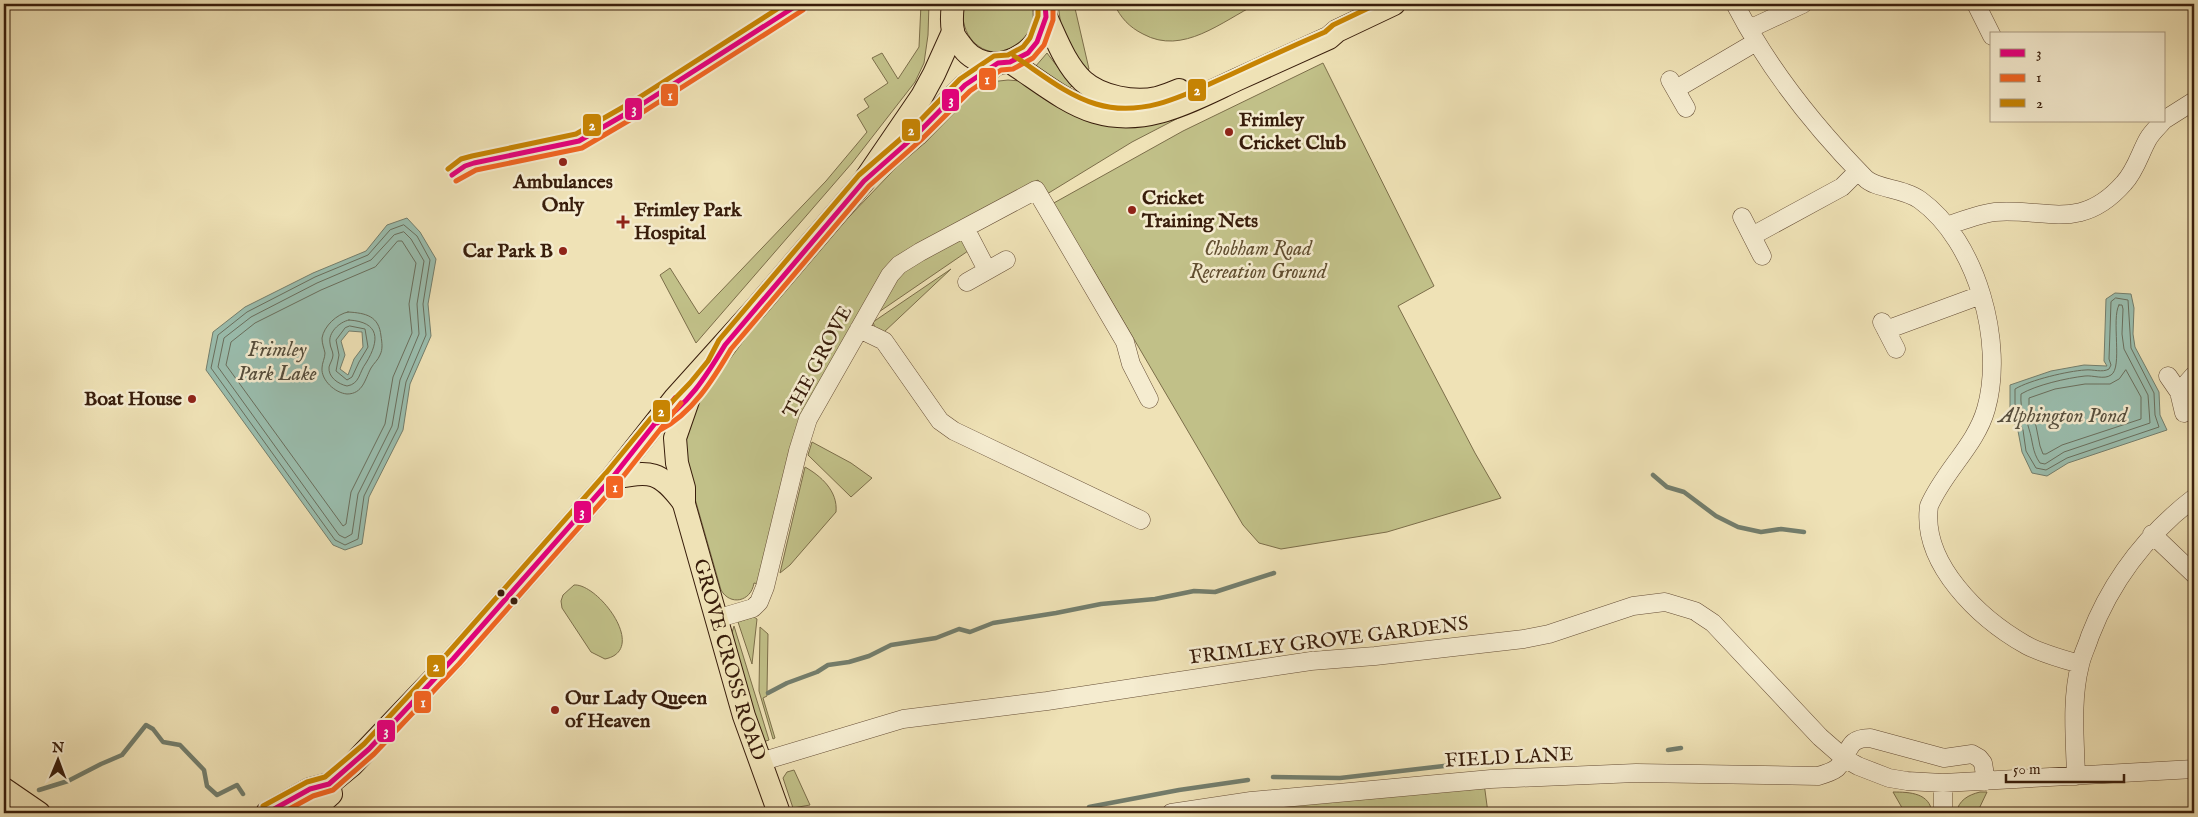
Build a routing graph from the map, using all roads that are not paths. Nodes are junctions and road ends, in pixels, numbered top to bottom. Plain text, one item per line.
1 (953, 4) edge
2 (1394, 4) edge
3 (1734, 4) edge
4 (1803, 4) edge
5 (1976, 4) edge
6 (1046, 10) edge
7 (1337, 31) junction
8 (953, 32) junction
9 (1990, 32) edge
10 (1753, 35) junction
11 (1004, 63) junction
12 (2194, 101) edge
13 (1686, 108) dead end
14 (2166, 120) edge
15 (2163, 122) edge
16 (1858, 171) junction
17 (864, 181) junction
18 (1742, 217) dead end
19 (1947, 226) junction
20 (965, 228) junction
21 (1752, 236) junction
22 (1762, 256) dead end
23 (1006, 260) dead end
24 (987, 270) junction
25 (967, 282) dead end
26 (1981, 295) junction
27 (859, 329) junction
28 (725, 345) junction
29 (1896, 349) dead end
30 (2194, 375) edge
31 (2168, 376) dead end
32 (691, 392) junction
33 (2179, 392) junction
34 (1149, 399) dead end
35 (2184, 413) dead end
36 (657, 423) junction
37 (612, 478) junction
38 (2194, 498) edge
39 (684, 503) junction
40 (1141, 520) dead end
41 (2152, 534) junction
42 (2194, 574) edge
43 (716, 619) junction
44 (2080, 664) junction
45 (1844, 758) junction
46 (760, 762) junction
47 (2194, 769) edge
48 (2076, 776) junction
49 (1986, 781) junction
50 (1943, 783) junction
51 (329, 784) junction
52 (4, 789) edge
53 (38, 813) edge
54 (267, 813) edge
55 (310, 813) edge
56 (779, 813) edge
57 (1171, 813) edge
58 (1943, 813) edge

1 - 8 main road
2 - 7 main road
3 - 10 street
4 - 10 street
5 - 9 street
6 - 7 main road
6 - 11 main road
7 - 11 main road
8 - 11 main road
8 - 17 main road
10 - 13 street
10 - 16 street
11 - 17 main road
12 - 14 street
15 - 19 street
16 - 19 street
16 - 21 street
17 - 28 main road
18 - 21 street
19 - 26 street
20 - 24 street
20 - 27 street, THE GROVE
20 - 34 street, THE GROVE
21 - 22 street
23 - 24 street
24 - 25 street
26 - 29 street
26 - 44 street
27 - 40 street
27 - 43 street, THE GROVE
28 - 32 main road
28 - 36 main road
30 - 33 street
31 - 33 street
32 - 36 main road
32 - 39 main road, GROVE CROSS ROAD
33 - 35 street
36 - 37 main road
37 - 39 main road, GROVE CROSS ROAD
37 - 51 main road
38 - 41 street
39 - 43 main road, GROVE CROSS ROAD
41 - 42 street
41 - 44 street
43 - 46 main road, GROVE CROSS ROAD
44 - 48 street
45 - 46 street, FRIMLEY GROVE GARDENS
45 - 49 street, FIELD LANE
45 - 50 street
45 - 57 street, FIELD LANE
46 - 56 main road, GROVE CROSS ROAD
47 - 48 street
48 - 49 street
49 - 50 street
50 - 58 street
51 - 54 main road
51 - 55 main road
52 - 53 main road

